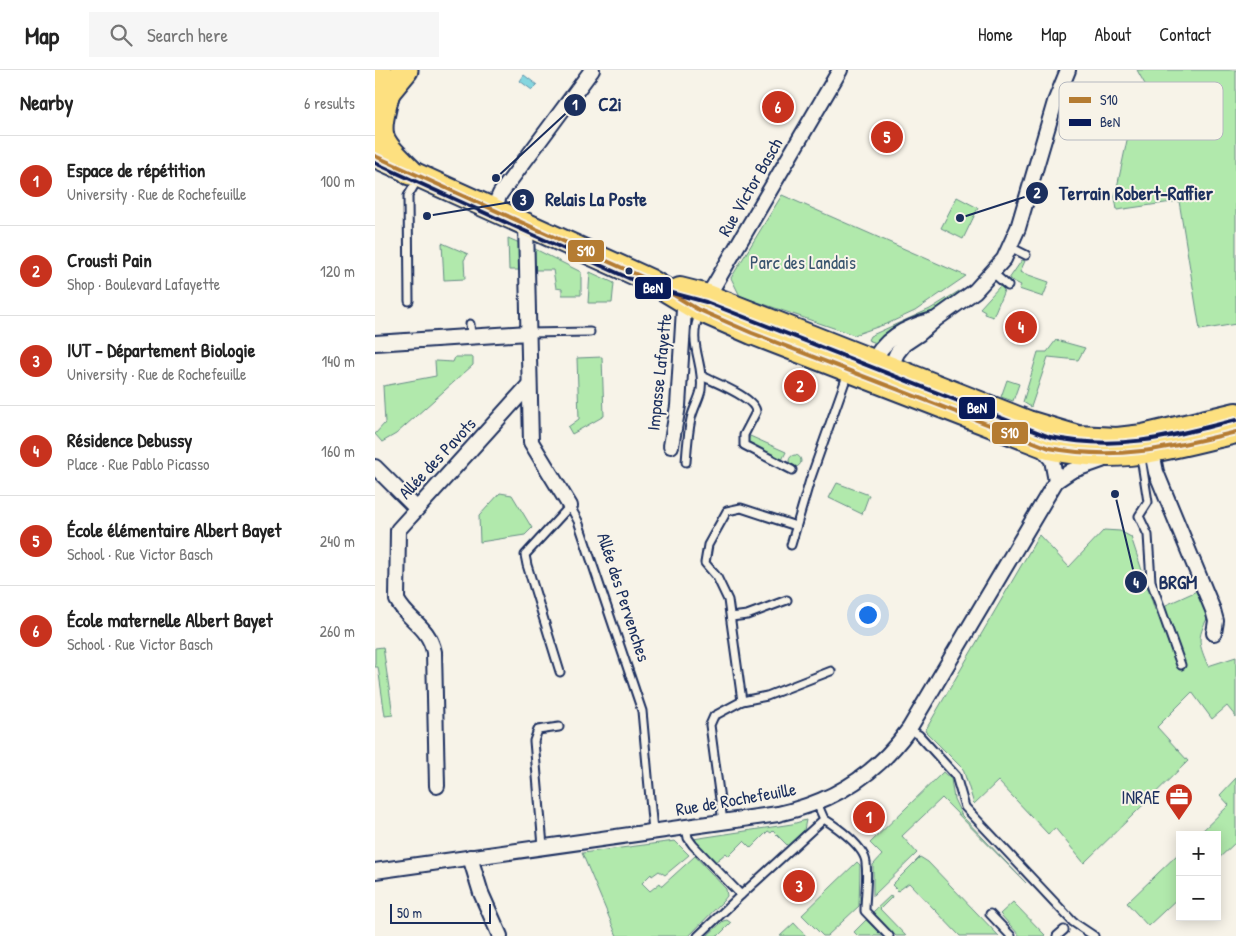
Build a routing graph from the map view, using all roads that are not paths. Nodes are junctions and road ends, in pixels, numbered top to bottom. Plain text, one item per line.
1 (405, 70) edge
2 (592, 70) edge
3 (840, 70) edge
4 (1068, 70) edge
5 (378, 81) edge
6 (1063, 82) edge
7 (1059, 92) edge
8 (375, 156) edge
9 (375, 171) edge
10 (414, 174) junction
11 (493, 210) junction
12 (526, 225) junction
13 (1010, 247) junction
14 (1026, 256) dead end
15 (993, 273) junction
16 (1008, 286) dead end
17 (409, 301) dead end
18 (699, 303) junction
19 (590, 332) dead end
20 (528, 333) junction
21 (375, 343) edge
22 (870, 370) junction
23 (701, 376) junction
24 (529, 386) junction
25 (1236, 414) edge
26 (1236, 432) edge
27 (1039, 444) junction
28 (671, 446) dead end
29 (1146, 453) junction
30 (1112, 457) junction
31 (686, 462) dead end
32 (375, 467) edge
33 (792, 470) dead end
34 (1056, 481) junction
35 (570, 506) junction
36 (416, 508) junction
37 (796, 526) junction
38 (791, 545) dead end
39 (787, 600) dead end
40 (731, 617) junction
41 (1215, 633) dead end
42 (1181, 665) dead end
43 (831, 671) dead end
44 (560, 672) dead end
45 (742, 701) junction
46 (559, 727) dead end
47 (909, 729) junction
48 (437, 786) dead end
49 (817, 803) junction
50 (823, 819) junction
51 (723, 822) junction
52 (686, 827) junction
53 (653, 831) junction
54 (543, 846) junction
55 (470, 857) junction
56 (375, 870) edge
57 (741, 895) junction
58 (990, 914) dead end
59 (1064, 930) dead end
60 (500, 936) edge
61 (698, 936) edge
62 (889, 936) edge
63 (1011, 936) edge
64 (1057, 936) edge
65 (1093, 936) edge

1 - 5 highway
2 - 11 street
3 - 18 street, Rue Victor Basch
4 - 6 street
5 - 10 highway
7 - 13 street
8 - 10 main road
9 - 10 main road
10 - 11 main road
10 - 17 lane
11 - 12 main road
12 - 18 main road
12 - 20 street
13 - 14 lane
13 - 15 street
15 - 16 lane
15 - 22 street
18 - 22 main road
18 - 23 lane
18 - 28 street, Impasse Lafayette
19 - 20 lane
20 - 21 street
20 - 24 street
22 - 25 main road
22 - 27 main road
22 - 37 lane
23 - 31 lane
23 - 33 lane
24 - 35 street, Allée des Pervenches
24 - 36 street, Allée des Pavots
26 - 29 main road
27 - 30 main road
27 - 34 street
29 - 30 main road
29 - 41 street
29 - 42 lane
30 - 34 street, Rue de Rochefeuille
32 - 36 street
34 - 47 street, Rue de Rochefeuille
35 - 44 lane
35 - 53 lane, Allée des Pervenches
36 - 48 street, Allée des Pavots
37 - 38 lane
37 - 40 lane
39 - 40 lane
40 - 45 lane
43 - 45 lane
45 - 51 lane
46 - 54 lane
47 - 49 street, Rue de Rochefeuille
47 - 65 lane
49 - 50 lane
49 - 51 street, Rue de Rochefeuille
50 - 57 lane
50 - 62 lane
51 - 52 street, Rue de Rochefeuille
52 - 53 street, Rue de Rochefeuille
52 - 57 lane
53 - 54 street, Rue de Rochefeuille
54 - 55 street, Rue de Rochefeuille
55 - 56 street, Rue de Rochefeuille
55 - 60 street
57 - 61 lane
58 - 63 lane
59 - 64 lane

